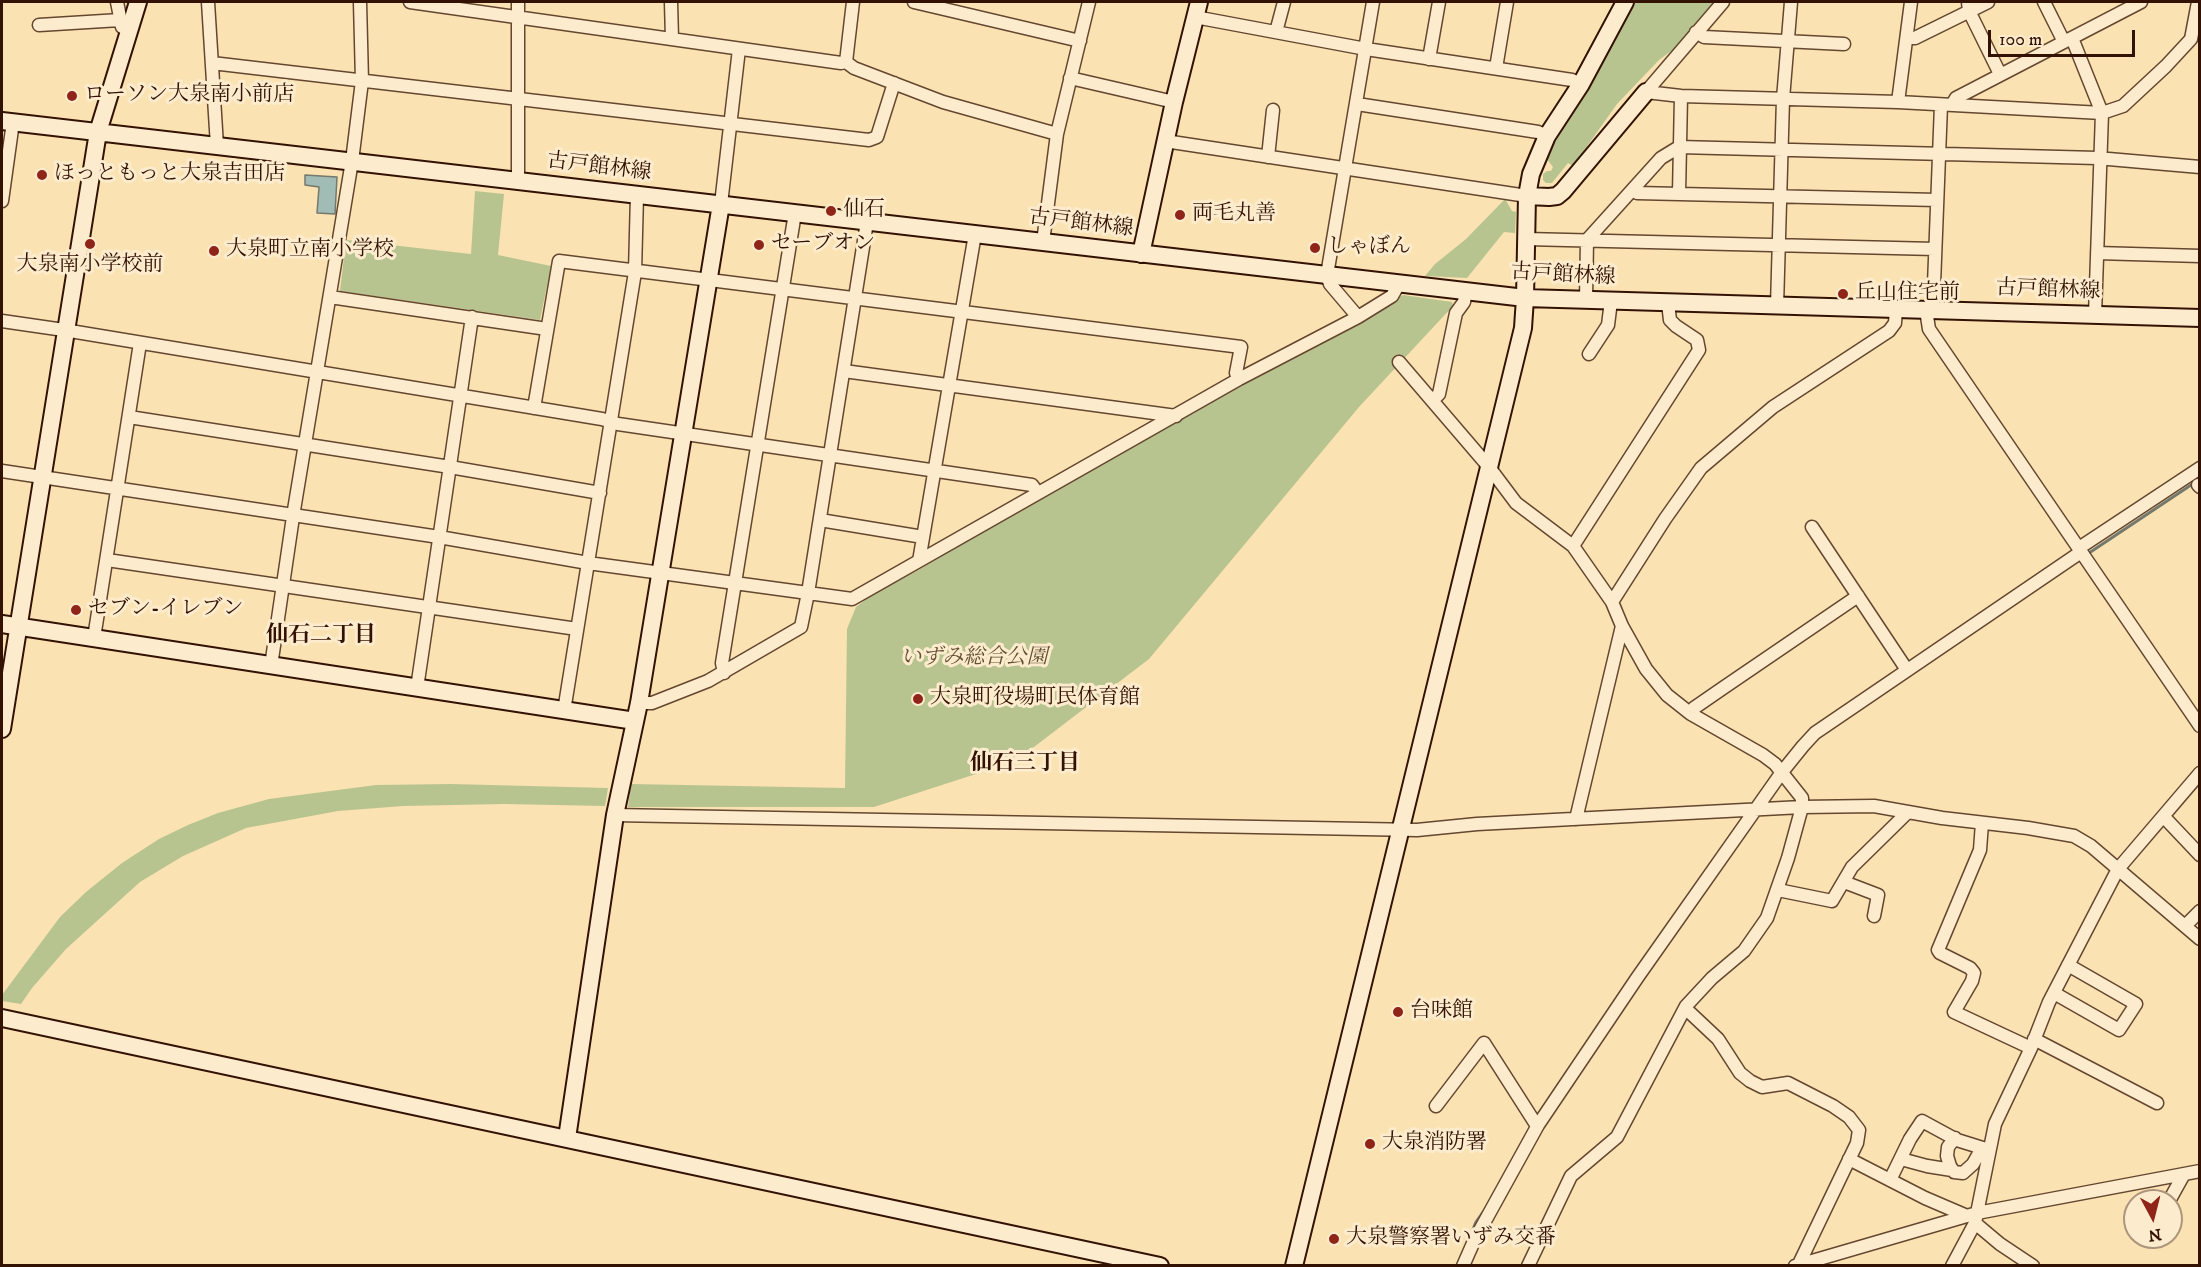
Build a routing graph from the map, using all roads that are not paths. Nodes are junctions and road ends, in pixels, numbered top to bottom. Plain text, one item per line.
1 (117, 2) edge
2 (138, 2) edge
3 (208, 2) edge
4 (360, 2) edge
5 (410, 2) edge
6 (518, 2) edge
7 (671, 2) edge
8 (853, 2) edge
9 (914, 2) edge
10 (1089, 2) edge
11 (1284, 2) edge
12 (1373, 2) edge
13 (1439, 2) edge
14 (1507, 2) edge
15 (1625, 2) edge
16 (1723, 2) edge
17 (1791, 2) edge
18 (1911, 2) edge
19 (1988, 2) edge
20 (2044, 2) edge
21 (2141, 2) edge
22 (2198, 2) edge
23 (1968, 6) edge
24 (2121, 6) edge
25 (1197, 9) edge
26 (519, 17) junction
27 (120, 20) junction
28 (39, 25) dead end
29 (1276, 32) junction
30 (1696, 32) junction
31 (2195, 36) edge
32 (1907, 38) junction
33 (672, 39) junction
34 (1080, 40) junction
35 (2068, 40) junction
36 (1787, 42) junction
37 (1844, 44) dead end
38 (125, 46) junction
39 (739, 49) junction
40 (1366, 49) junction
41 (1429, 58) junction
42 (846, 62) junction
43 (212, 63) junction
44 (1496, 68) junction
45 (2000, 74) junction
46 (1070, 78) junction
47 (362, 81) junction
48 (894, 83) junction
49 (1581, 84) junction
50 (1646, 92) junction
51 (1681, 96) junction
52 (1783, 99) junction
53 (519, 100) junction
54 (1174, 102) junction
55 (1898, 102) junction
56 (1357, 104) junction
57 (1947, 105) junction
58 (1273, 110) dead end
59 (2102, 113) junction
60 (7, 122) edge
61 (730, 124) junction
62 (98, 132) junction
63 (1057, 134) junction
64 (1546, 136) junction
65 (1165, 141) junction
66 (218, 146) junction
67 (1679, 147) junction
68 (1781, 149) junction
69 (1940, 154) junction
70 (1268, 157) junction
71 (2100, 158) junction
72 (352, 161) junction
73 (2199, 167) edge
74 (1346, 168) junction
75 (518, 181) junction
76 (1633, 190) junction
77 (2, 194) edge
78 (1679, 194) junction
79 (637, 195) junction
80 (1527, 196) junction
81 (1780, 196) junction
82 (1938, 200) junction
83 (720, 204) junction
84 (795, 213) junction
85 (867, 222) junction
86 (975, 234) junction
87 (1526, 239) junction
88 (1587, 240) junction
89 (1043, 242) junction
90 (1779, 245) junction
91 (1935, 249) junction
92 (2097, 253) junction
93 (1141, 254) junction
94 (2199, 256) edge
95 (635, 272) junction
96 (1327, 275) junction
97 (708, 280) junction
98 (1399, 284) junction
99 (784, 290) junction
100 (1466, 291) junction
101 (330, 297) junction
102 (855, 298) junction
103 (1525, 298) junction
104 (1586, 300) junction
105 (1611, 301) junction
106 (1668, 303) junction
107 (1777, 306) junction
108 (1896, 309) junction
109 (1929, 310) junction
110 (962, 312) junction
111 (2095, 315) junction
112 (472, 317) junction
113 (1358, 317) junction
114 (2199, 318) edge
115 (2, 321) edge
116 (547, 329) junction
117 (64, 330) junction
118 (140, 343) junction
119 (1589, 354) dead end
120 (1399, 362) dead end
121 (844, 371) junction
122 (316, 372) junction
123 (1239, 379) junction
124 (949, 385) junction
125 (460, 395) junction
126 (1433, 400) junction
127 (534, 408) junction
128 (1176, 416) junction
129 (129, 417) junction
130 (611, 422) junction
131 (683, 433) junction
132 (758, 444) junction
133 (305, 445) junction
134 (830, 455) junction
135 (450, 467) junction
136 (1489, 468) junction
137 (2199, 468) edge
138 (2, 471) edge
139 (934, 471) junction
140 (42, 477) junction
141 (117, 489) junction
142 (600, 493) junction
143 (1038, 493) junction
144 (293, 516) junction
145 (820, 520) junction
146 (1812, 527) dead end
147 (439, 537) junction
148 (923, 537) junction
149 (1573, 546) junction
150 (2080, 550) junction
151 (107, 560) junction
152 (919, 561) junction
153 (588, 563) junction
154 (660, 573) junction
155 (735, 583) junction
156 (283, 587) junction
157 (808, 593) junction
158 (1858, 596) junction
159 (1612, 602) junction
160 (429, 608) junction
161 (2, 624) edge
162 (1622, 626) junction
163 (19, 628) junction
164 (577, 629) junction
165 (93, 638) junction
166 (271, 666) junction
167 (1907, 670) junction
168 (724, 673) junction
169 (417, 688) junction
170 (639, 703) junction
171 (564, 711) junction
172 (1691, 714) junction
173 (2, 720) edge
174 (635, 721) junction
175 (2199, 726) edge
176 (1782, 772) junction
177 (2199, 773) edge
178 (1802, 807) junction
179 (1757, 810) junction
180 (1907, 813) junction
181 (615, 815) junction
182 (2164, 816) junction
183 (1576, 819) junction
184 (1982, 823) junction
185 (1401, 829) junction
186 (2199, 855) edge
187 (2118, 869) junction
188 (1844, 882) junction
189 (1778, 890) junction
190 (2199, 911) edge
191 (1874, 916) dead end
192 (2185, 926) junction
193 (2199, 939) edge
194 (2068, 965) junction
195 (2054, 993) junction
196 (1685, 1008) junction
197 (2, 1018) edge
198 (2033, 1044) junction
199 (2157, 1103) dead end
200 (1436, 1106) dead end
201 (1537, 1126) junction
202 (567, 1138) junction
203 (1954, 1138) junction
204 (1985, 1149) junction
205 (1849, 1159) junction
206 (1901, 1159) junction
207 (1952, 1170) junction
208 (2199, 1171) edge
209 (2184, 1174) junction
210 (1890, 1180) junction
211 (2176, 1189) edge
212 (1973, 1217) junction
213 (1796, 1265) edge
214 (1160, 1266) edge
215 (1294, 1266) edge
216 (1463, 1266) edge
217 (1528, 1266) edge
218 (1952, 1266) edge
219 (2033, 1266) edge

1 - 27 street
2 - 38 street
3 - 43 street
4 - 47 street
5 - 26 street
6 - 26 street
7 - 33 street
8 - 42 street
9 - 34 street
10 - 34 street
11 - 29 street
12 - 40 street
13 - 41 street
14 - 44 street
15 - 49 street
16 - 30 street
17 - 36 street
18 - 32 street
19 - 23 street
20 - 35 street
21 - 24 street
22 - 31 street
23 - 32 street
23 - 45 street
24 - 35 street
25 - 29 street
25 - 54 street
26 - 33 street
26 - 53 street
27 - 28 street
27 - 38 street
29 - 40 street
30 - 36 street
30 - 50 street
31 - 59 street
32 - 55 street
33 - 39 street
34 - 46 street
35 - 45 street
35 - 59 street
36 - 37 street
36 - 52 street
38 - 62 street
39 - 42 street
39 - 61 street
40 - 41 street
40 - 56 street
41 - 44 street
42 - 48 street
43 - 47 street
43 - 66 street
44 - 49 street
45 - 57 street
46 - 54 street
46 - 63 street
47 - 53 street
47 - 72 street
48 - 61 street
48 - 63 street
49 - 64 street
50 - 51 street
50 - 80 street
51 - 52 street
51 - 67 street
52 - 55 street
52 - 68 street
53 - 61 street
53 - 75 street
54 - 65 street
55 - 57 street
56 - 64 street
56 - 74 street
57 - 59 street
57 - 69 street
58 - 70 street
59 - 71 street
60 - 62 street, 古戸館林線
60 - 77 street
61 - 83 street
62 - 66 street, 古戸館林線
62 - 117 street
63 - 89 street
64 - 80 street
65 - 70 street
65 - 93 street
66 - 72 street, 古戸館林線
67 - 68 street
67 - 76 street
67 - 78 street
68 - 69 street
68 - 81 street
69 - 71 street
69 - 82 street
70 - 74 street
71 - 73 street
71 - 92 street
72 - 75 street, 古戸館林線
72 - 101 street
74 - 80 street
74 - 96 street
75 - 79 street, 古戸館林線
76 - 78 street
76 - 88 street
78 - 81 street
79 - 83 street, 古戸館林線
79 - 95 street
80 - 87 street
81 - 82 street
81 - 90 street
82 - 91 street
83 - 84 street, 古戸館林線
83 - 97 street
84 - 85 street, 古戸館林線
84 - 99 street
85 - 86 street, 古戸館林線
85 - 102 street
86 - 89 street, 古戸館林線
86 - 110 street
87 - 88 street
87 - 103 street
88 - 90 street
88 - 104 street
89 - 93 street, 古戸館林線
90 - 91 street
90 - 107 street
91 - 109 street
92 - 94 street
92 - 111 street
93 - 96 street, 古戸館林線
95 - 97 street
95 - 116 street
95 - 130 street
96 - 98 street, 古戸館林線
96 - 113 street
97 - 99 street
97 - 131 street
98 - 100 street, 古戸館林線
98 - 113 street
99 - 102 street
99 - 132 street
100 - 103 street, 古戸館林線
100 - 126 street
101 - 112 street
101 - 122 street
102 - 110 street
102 - 121 street
103 - 104 street, 古戸館林線
103 - 136 street
104 - 105 street, 古戸館林線
105 - 106 street, 古戸館林線
105 - 119 street
106 - 107 street, 古戸館林線
106 - 149 street
107 - 108 street, 古戸館林線
108 - 109 street, 古戸館林線
108 - 159 street
109 - 111 street, 古戸館林線
109 - 150 street
110 - 123 street
110 - 124 street
111 - 114 street, 古戸館林線
112 - 116 street
112 - 125 street
113 - 123 street
115 - 117 street
116 - 127 street
117 - 118 street
117 - 140 street
118 - 122 street
118 - 129 street
120 - 126 street
121 - 124 street
121 - 134 street
122 - 125 street
122 - 133 street
123 - 128 street
124 - 128 street
124 - 139 street
125 - 127 street
125 - 135 street
126 - 136 street
127 - 130 street
128 - 143 street
129 - 133 street
129 - 141 street
130 - 131 street
130 - 142 street
131 - 132 street
131 - 154 street
132 - 134 street
132 - 155 street
133 - 135 street
133 - 144 street
134 - 139 street
134 - 145 street
135 - 142 street
135 - 147 street
136 - 149 street
136 - 185 street
137 - 150 street
138 - 140 street
139 - 143 street
139 - 148 street
140 - 141 street
140 - 163 street
141 - 144 street
141 - 151 street
142 - 153 street
143 - 152 street
144 - 147 street
144 - 156 street
145 - 148 street
145 - 157 street
146 - 158 street
147 - 153 street
147 - 160 street
148 - 152 street
149 - 159 street
150 - 167 street
150 - 175 street
151 - 156 street
151 - 165 street
152 - 157 street
153 - 154 street
153 - 164 street
154 - 155 street
154 - 170 street
155 - 157 street
155 - 168 street
156 - 160 street
156 - 166 street
157 - 168 street
158 - 167 street
158 - 172 street
159 - 162 street
160 - 164 street
160 - 169 street
161 - 163 street
162 - 172 street
162 - 183 street
163 - 165 street
163 - 173 street
164 - 171 street
165 - 166 street
166 - 169 street
167 - 176 street
168 - 170 street
169 - 171 street
170 - 174 street
171 - 174 street
172 - 176 street
174 - 181 street
176 - 178 street
176 - 179 street
177 - 182 street
178 - 179 street
178 - 180 street
178 - 189 street
179 - 183 street
179 - 201 street
180 - 184 street
180 - 188 street
181 - 185 street
181 - 202 street
182 - 186 street
182 - 187 street
183 - 185 street
184 - 187 street
184 - 198 street
185 - 215 street
187 - 192 street
187 - 194 street
188 - 189 street
188 - 191 street
189 - 196 street
190 - 192 street
192 - 193 street
194 - 195 street
194 - 195 street
195 - 198 street
196 - 205 street
196 - 217 street
197 - 202 street
198 - 199 street
198 - 204 street
200 - 201 street
201 - 216 street
202 - 214 street
203 - 204 street
203 - 206 street
203 - 207 street
204 - 207 street
204 - 212 street
205 - 210 street
205 - 213 street
206 - 207 street
206 - 210 street
208 - 209 street
209 - 211 street
209 - 212 street
210 - 212 street
212 - 213 street
212 - 218 street
212 - 219 street

